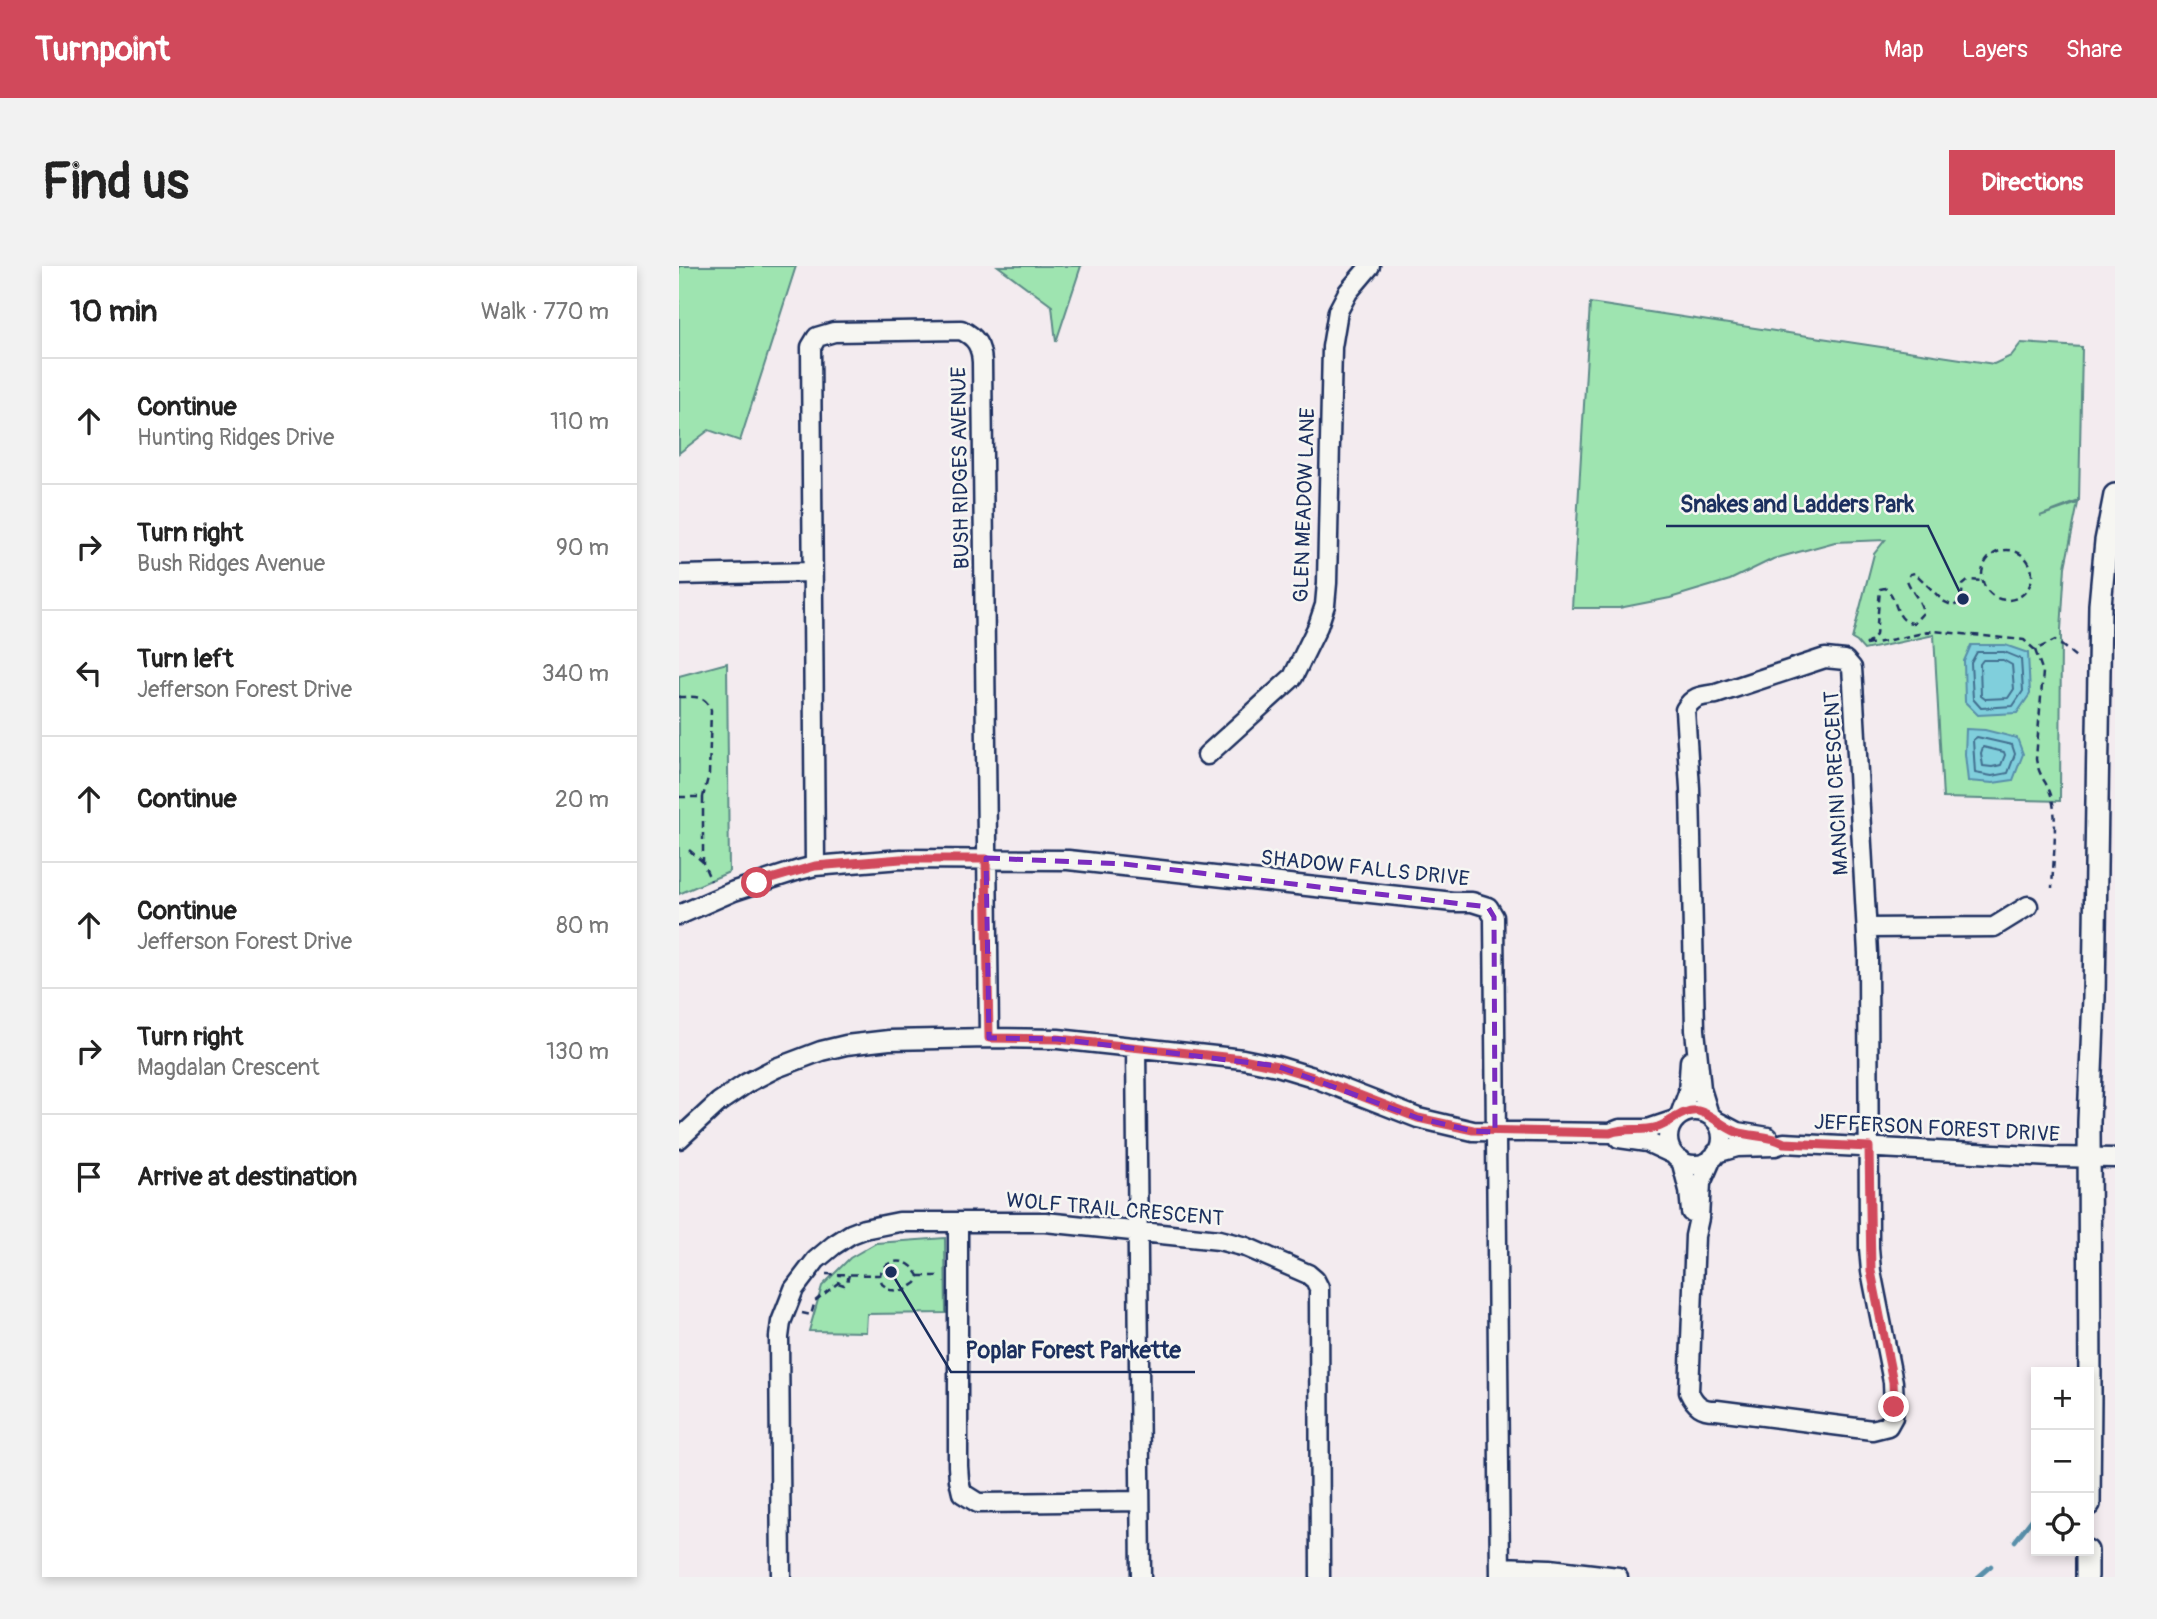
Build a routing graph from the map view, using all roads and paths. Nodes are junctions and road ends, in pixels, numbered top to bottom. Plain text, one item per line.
1 (1370, 266) edge
2 (2115, 495) edge
3 (812, 572) junction
4 (679, 575) edge
5 (1983, 582) junction
6 (2035, 650) junction
7 (2076, 657) dead end
8 (679, 696) edge
9 (1207, 755) dead end
10 (679, 797) edge
11 (703, 797) junction
12 (689, 850) dead end
13 (986, 859) junction
14 (703, 863) junction
15 (815, 866) junction
16 (711, 881) dead end
17 (2052, 888) dead end
18 (2028, 906) dead end
19 (679, 915) edge
20 (1867, 928) junction
21 (1695, 1030) junction
22 (989, 1038) junction
23 (1136, 1047) junction
24 (1677, 1117) junction
25 (1712, 1118) junction
26 (1495, 1132) junction
27 (1610, 1133) junction
28 (679, 1139) edge
29 (1784, 1143) junction
30 (1869, 1147) junction
31 (1714, 1156) junction
32 (1677, 1157) junction
33 (2088, 1157) junction
34 (2115, 1158) edge
35 (958, 1222) junction
36 (1137, 1231) junction
37 (1695, 1236) junction
38 (827, 1274) dead end
39 (840, 1274) junction
40 (849, 1275) junction
41 (880, 1275) junction
42 (919, 1276) junction
43 (941, 1276) dead end
44 (838, 1283) junction
45 (802, 1313) dead end
46 (2089, 1493) edge
47 (1140, 1501) junction
48 (2087, 1556) edge
49 (1500, 1572) edge
50 (781, 1577) edge
51 (1141, 1577) edge
52 (1320, 1577) edge
53 (1618, 1577) edge
54 (2087, 1577) edge

1 - 9 street, GLEN MEADOW LANE
2 - 33 main road
3 - 4 street
3 - 13 street, BUSH RIDGES AVENUE
3 - 15 street, BUSH RIDGES AVENUE
5 - 5 path
5 - 6 path
6 - 7 path
6 - 17 path
8 - 11 path
10 - 11 path
11 - 14 path
12 - 14 path
13 - 15 street, SHADOW FALLS DRIVE
13 - 22 street, BUSH RIDGES AVENUE
13 - 26 street, SHADOW FALLS DRIVE
14 - 16 path
15 - 19 street, SHADOW FALLS DRIVE
18 - 20 street
20 - 21 street, MANCINI CRESCENT
20 - 30 street, MANCINI CRESCENT
21 - 24 street, MANCINI CRESCENT
21 - 25 street, MANCINI CRESCENT
22 - 23 street
22 - 28 street
23 - 26 street
23 - 36 street
24 - 25 street
24 - 27 street
24 - 32 street
25 - 29 street, JEFFERSON FOREST DRIVE
25 - 31 street
26 - 27 street
26 - 49 street, SHADOW FALLS DRIVE
27 - 32 street
29 - 30 street, JEFFERSON FOREST DRIVE
29 - 31 street, JEFFERSON FOREST DRIVE
30 - 33 street, JEFFERSON FOREST DRIVE
30 - 37 street, MANCINI CRESCENT
31 - 32 street
31 - 37 street
32 - 37 street
33 - 34 street, JEFFERSON FOREST DRIVE
33 - 46 main road
35 - 36 street, WOLF TRAIL CRESCENT
35 - 47 street
35 - 50 street, WOLF TRAIL CRESCENT
36 - 47 street
36 - 52 street, WOLF TRAIL CRESCENT
38 - 39 path
39 - 40 path
39 - 44 path
40 - 41 path
40 - 44 path
41 - 42 path
41 - 42 path
42 - 43 path
44 - 45 path
47 - 51 street
48 - 54 main road
49 - 53 street

